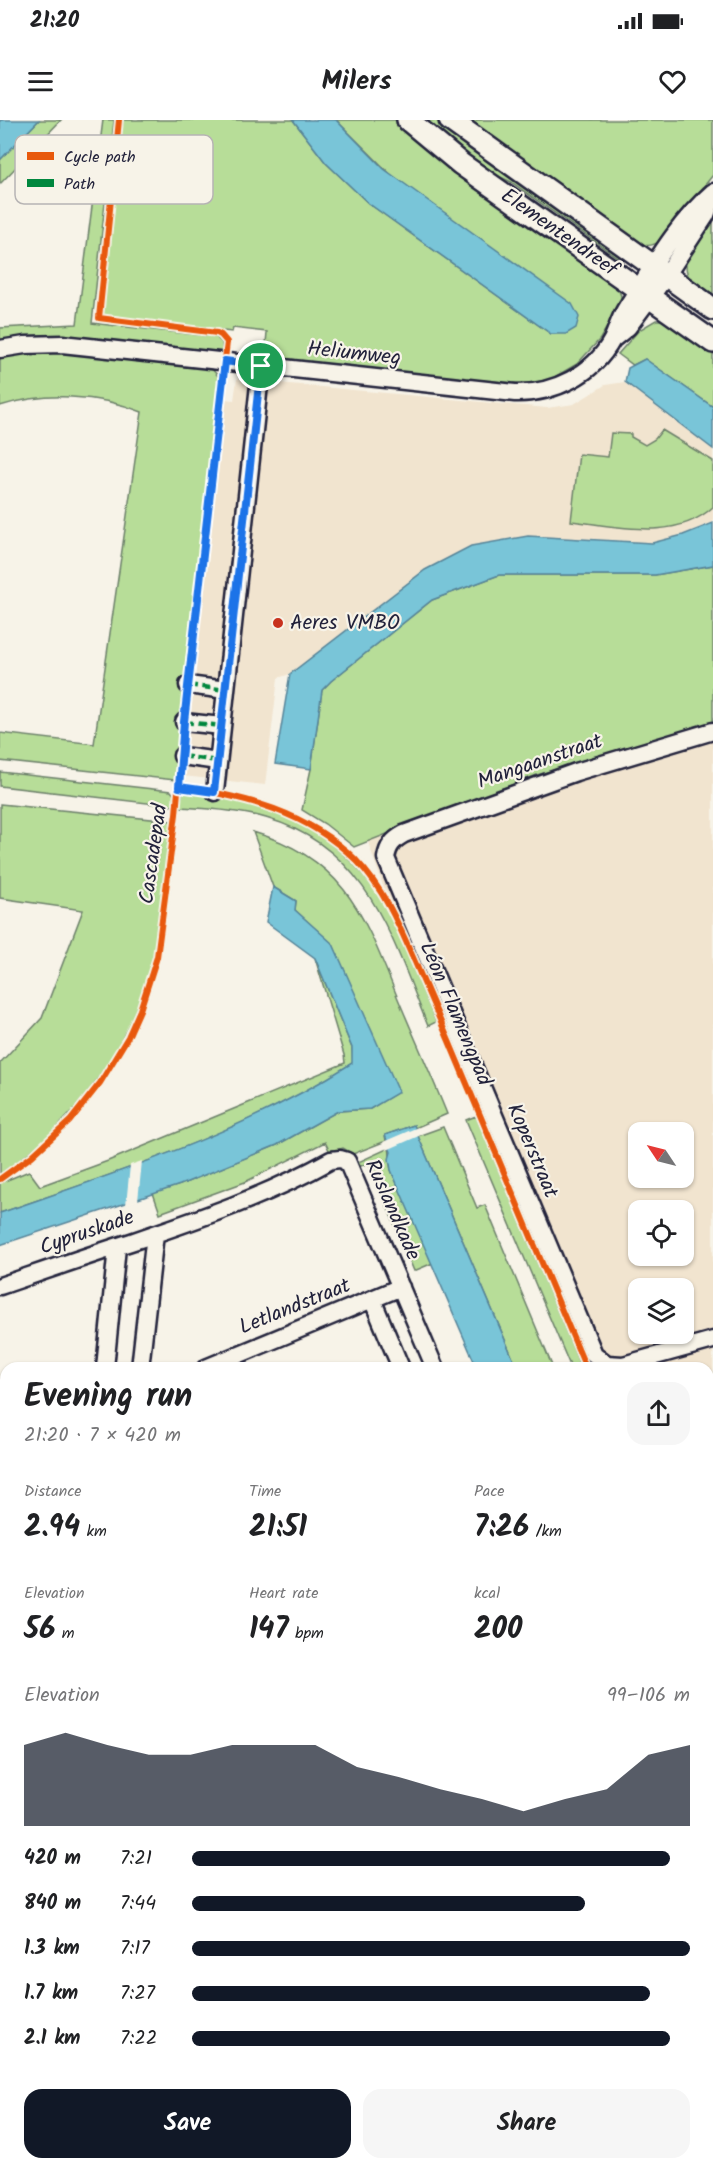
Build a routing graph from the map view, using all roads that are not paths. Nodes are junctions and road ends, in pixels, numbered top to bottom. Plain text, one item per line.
1 (408, 120) edge
2 (450, 120) edge
3 (713, 194) edge
4 (660, 272) junction
5 (644, 294) junction
6 (713, 309) edge
7 (713, 342) edge
8 (0, 349) edge
9 (261, 366) junction
10 (188, 685) dead end
11 (226, 690) junction
12 (184, 722) dead end
13 (222, 726) junction
14 (713, 731) edge
15 (182, 756) dead end
16 (218, 761) junction
17 (214, 792) dead end
18 (388, 848) joint
19 (155, 1234) junction
20 (117, 1247) junction
21 (0, 1286) edge
22 (401, 1287) junction
23 (372, 1299) junction
24 (713, 1340) edge
25 (106, 1362) edge
26 (141, 1362) edge
27 (220, 1362) edge
28 (398, 1362) edge
29 (432, 1362) edge
30 (604, 1362) edge
31 (633, 1362) edge

1 - 5 main road, Elementendreef
2 - 4 main road, Elementendreef
3 - 4 street, Heliumweg
4 - 5 street, Heliumweg
4 - 6 main road, Elementendreef
5 - 7 main road, Elementendreef
5 - 9 street, Heliumweg
8 - 9 street, Heliumweg
9 - 11 street
10 - 11 street
11 - 13 street
12 - 13 street
13 - 16 street
14 - 18 street, Mangaanstraat
15 - 16 street
16 - 17 street
18 - 30 street, Koperstraat
19 - 20 street, Cypruskade
19 - 22 street, Ruslandkade
19 - 26 street
20 - 21 street, Cypruskade
20 - 25 street
22 - 23 street, Letlandstraat
22 - 29 street, Ruslandkade
23 - 27 street, Letlandstraat
23 - 28 street
24 - 31 street, Koperstraat

